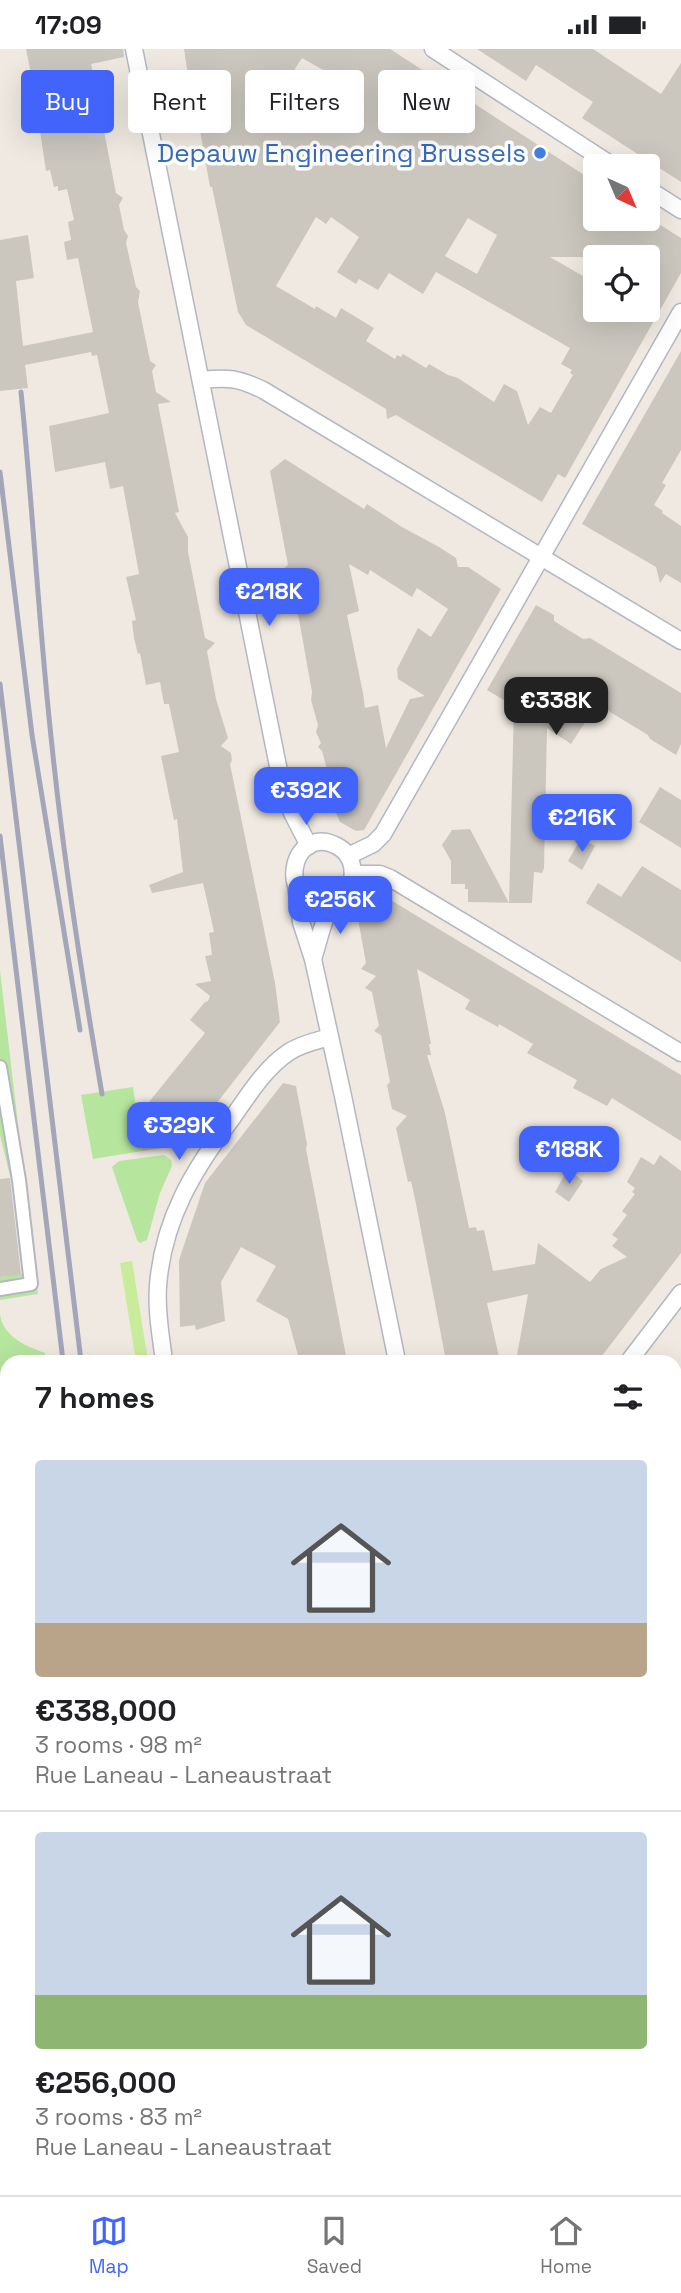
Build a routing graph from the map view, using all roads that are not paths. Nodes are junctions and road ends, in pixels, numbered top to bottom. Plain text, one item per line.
1 (134, 49) edge
2 (433, 49) edge
3 (595, 154) edge
4 (660, 196) edge
5 (681, 210) edge
6 (681, 312) edge
7 (201, 380) junction
8 (541, 557) junction
9 (681, 641) edge
10 (309, 846) junction
11 (348, 856) junction
12 (353, 874) junction
13 (296, 885) junction
14 (334, 900) junction
15 (313, 959) junction
16 (330, 1037) junction
17 (681, 1053) edge
18 (0, 1067) edge
19 (0, 1289) edge
20 (681, 1293) edge
21 (163, 1355) edge
22 (396, 1355) edge
23 (634, 1355) edge
24 (0, 2005) edge
25 (0, 2031) edge

1 - 7 street
2 - 3 street
4 - 5 street
6 - 8 street
7 - 8 street
7 - 10 street
8 - 9 street
8 - 11 street
10 - 11 street
10 - 13 street
11 - 12 street
12 - 14 street
12 - 17 street
13 - 14 street
13 - 15 street
14 - 15 street
15 - 16 street
16 - 21 street
16 - 22 street
18 - 19 street
20 - 23 street
24 - 25 street

